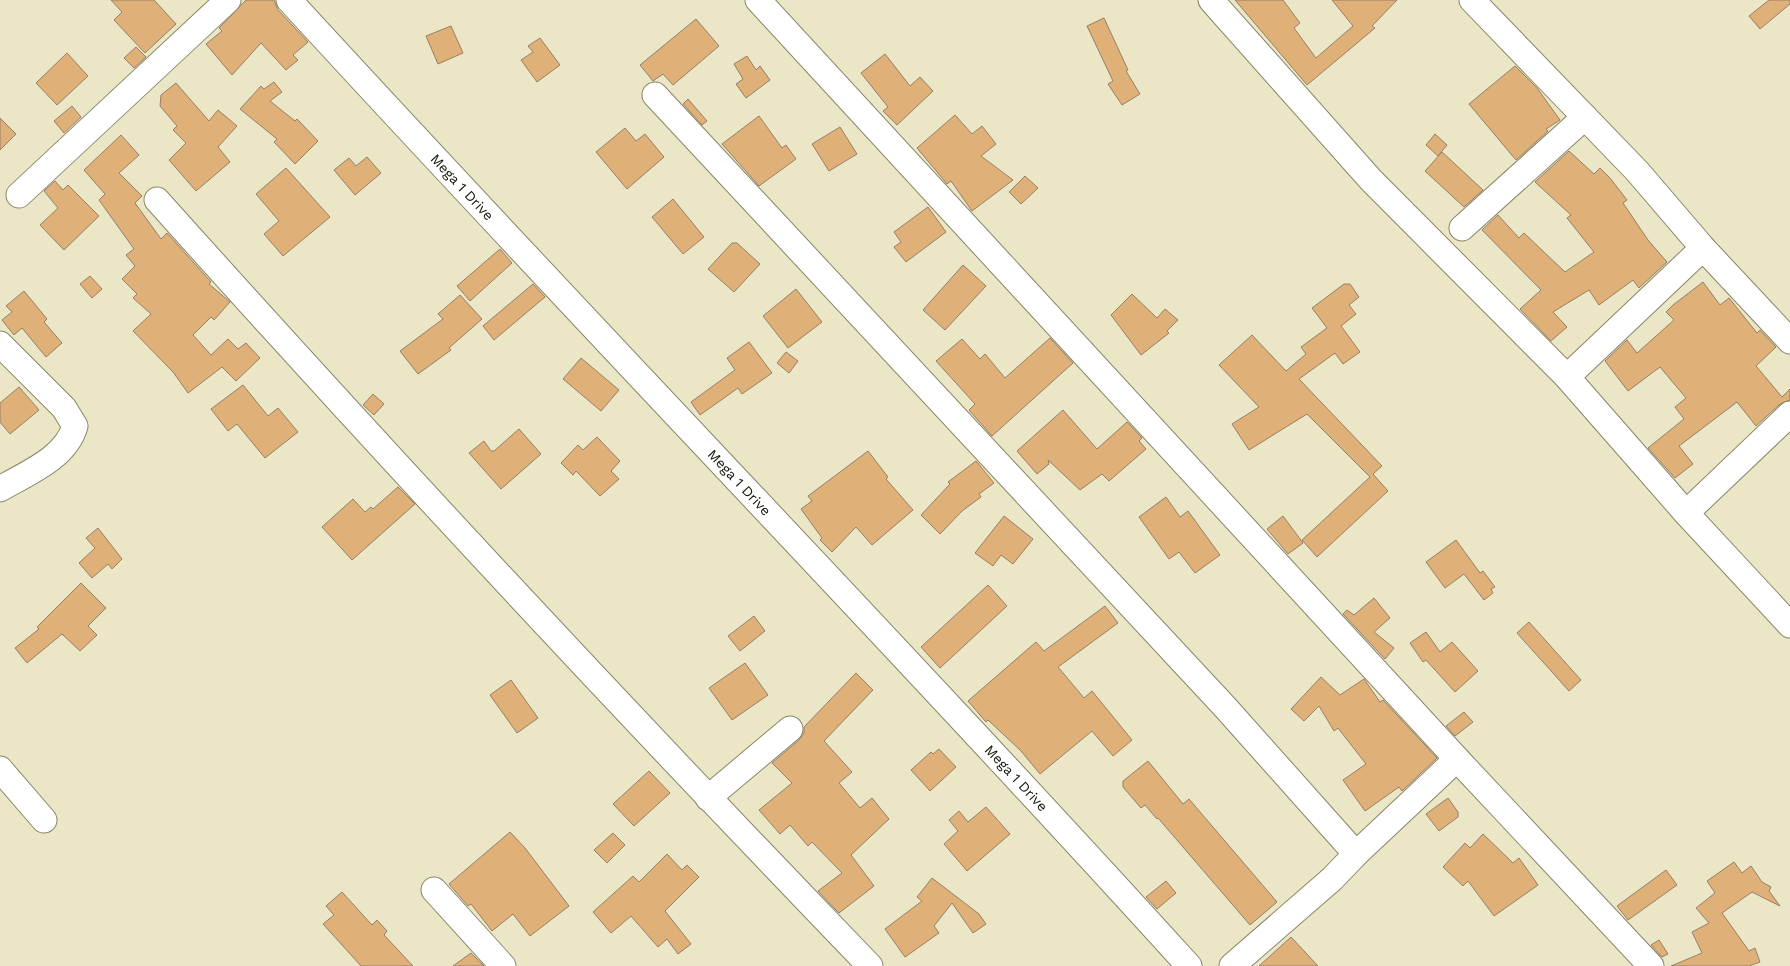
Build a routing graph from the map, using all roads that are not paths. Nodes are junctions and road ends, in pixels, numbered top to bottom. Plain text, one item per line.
1 (228, 0) edge
2 (289, 0) edge
3 (758, 0) edge
4 (1211, 0) edge
5 (1472, 0) edge
6 (655, 95) dead end
7 (1584, 117) junction
8 (19, 195) dead end
9 (157, 200) dead end
10 (1462, 228) dead end
11 (1703, 248) junction
12 (1790, 341) edge
13 (0, 344) edge
14 (1567, 377) junction
15 (1790, 414) edge
16 (0, 489) edge
17 (1686, 513) junction
18 (1790, 625) edge
19 (790, 729) dead end
20 (1457, 759) junction
21 (0, 769) edge
22 (708, 798) junction
23 (44, 820) dead end
24 (1356, 854) junction
25 (434, 890) dead end
26 (503, 966) edge
27 (870, 966) edge
28 (1188, 966) edge
29 (1232, 966) edge
30 (1651, 966) edge

1 - 8 street
2 - 28 street, Mega 1 Drive
3 - 20 street
4 - 14 street
5 - 7 street
6 - 24 street
7 - 10 street
7 - 11 street
9 - 22 street
11 - 12 street
11 - 14 street
13 - 16 street
14 - 17 street
15 - 17 street
17 - 18 street
19 - 22 street
20 - 24 street
20 - 30 street
21 - 23 street
22 - 27 street
24 - 29 street
25 - 26 street

